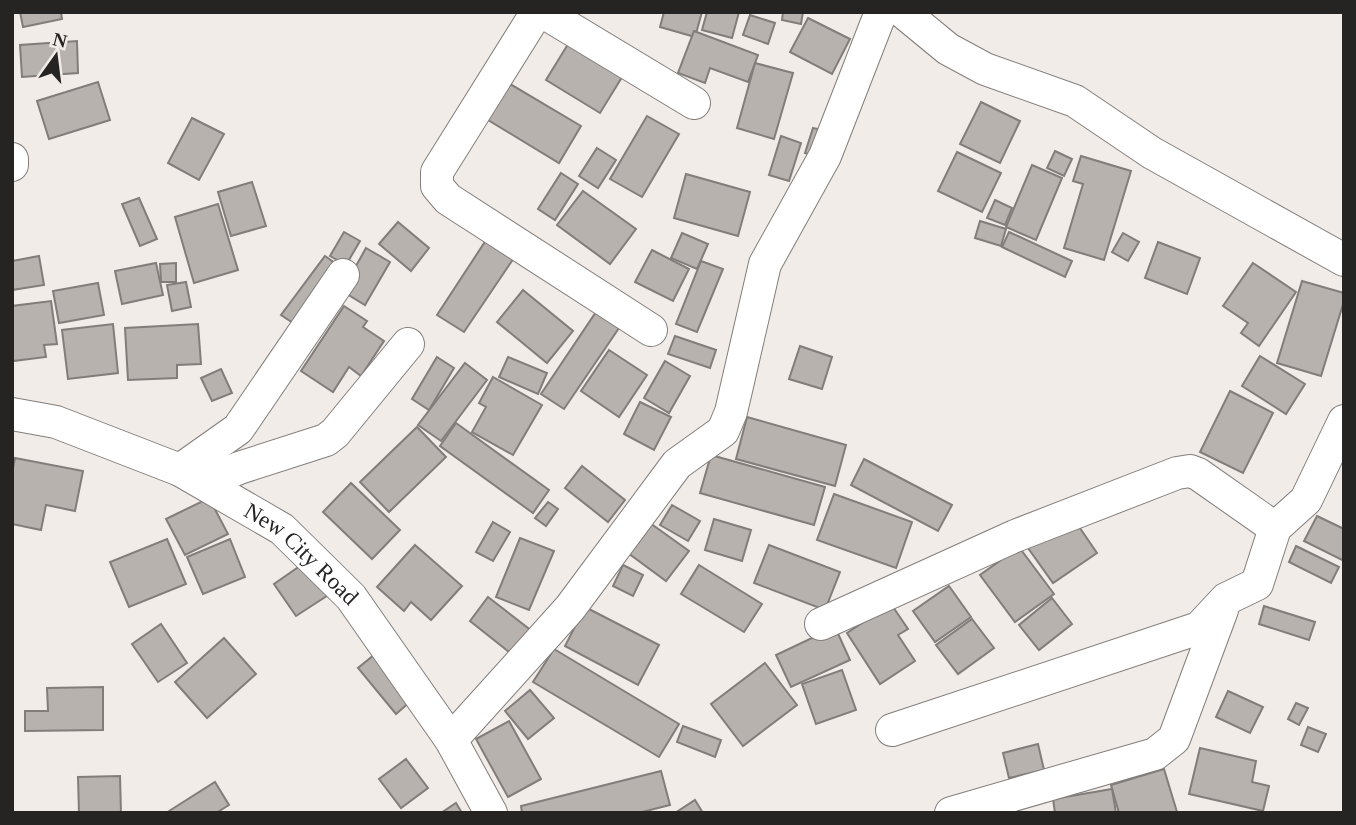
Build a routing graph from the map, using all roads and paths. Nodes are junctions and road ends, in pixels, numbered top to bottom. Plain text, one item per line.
1 (537, 12) edge
2 (543, 12) edge
3 (881, 12) edge
4 (903, 12) edge
5 (695, 103) dead end
6 (12, 159) edge
7 (12, 165) edge
8 (1344, 260) edge
9 (344, 275) dead end
10 (651, 330) dead end
11 (408, 344) dead end
12 (12, 414) edge
13 (1344, 421) edge
14 (192, 476) junction
15 (1275, 528) junction
16 (1226, 599) junction
17 (821, 624) dead end
18 (892, 730) dead end
19 (451, 740) junction
20 (491, 813) edge
21 (951, 813) edge

1 - 10 street
2 - 5 street
3 - 19 street
4 - 8 street
6 - 7 street
9 - 14 street
11 - 14 street
12 - 14 street, New City Road
13 - 15 street
14 - 19 street, New City Road
15 - 16 street
15 - 17 street
16 - 18 street
16 - 21 street
19 - 20 street, New City Road

